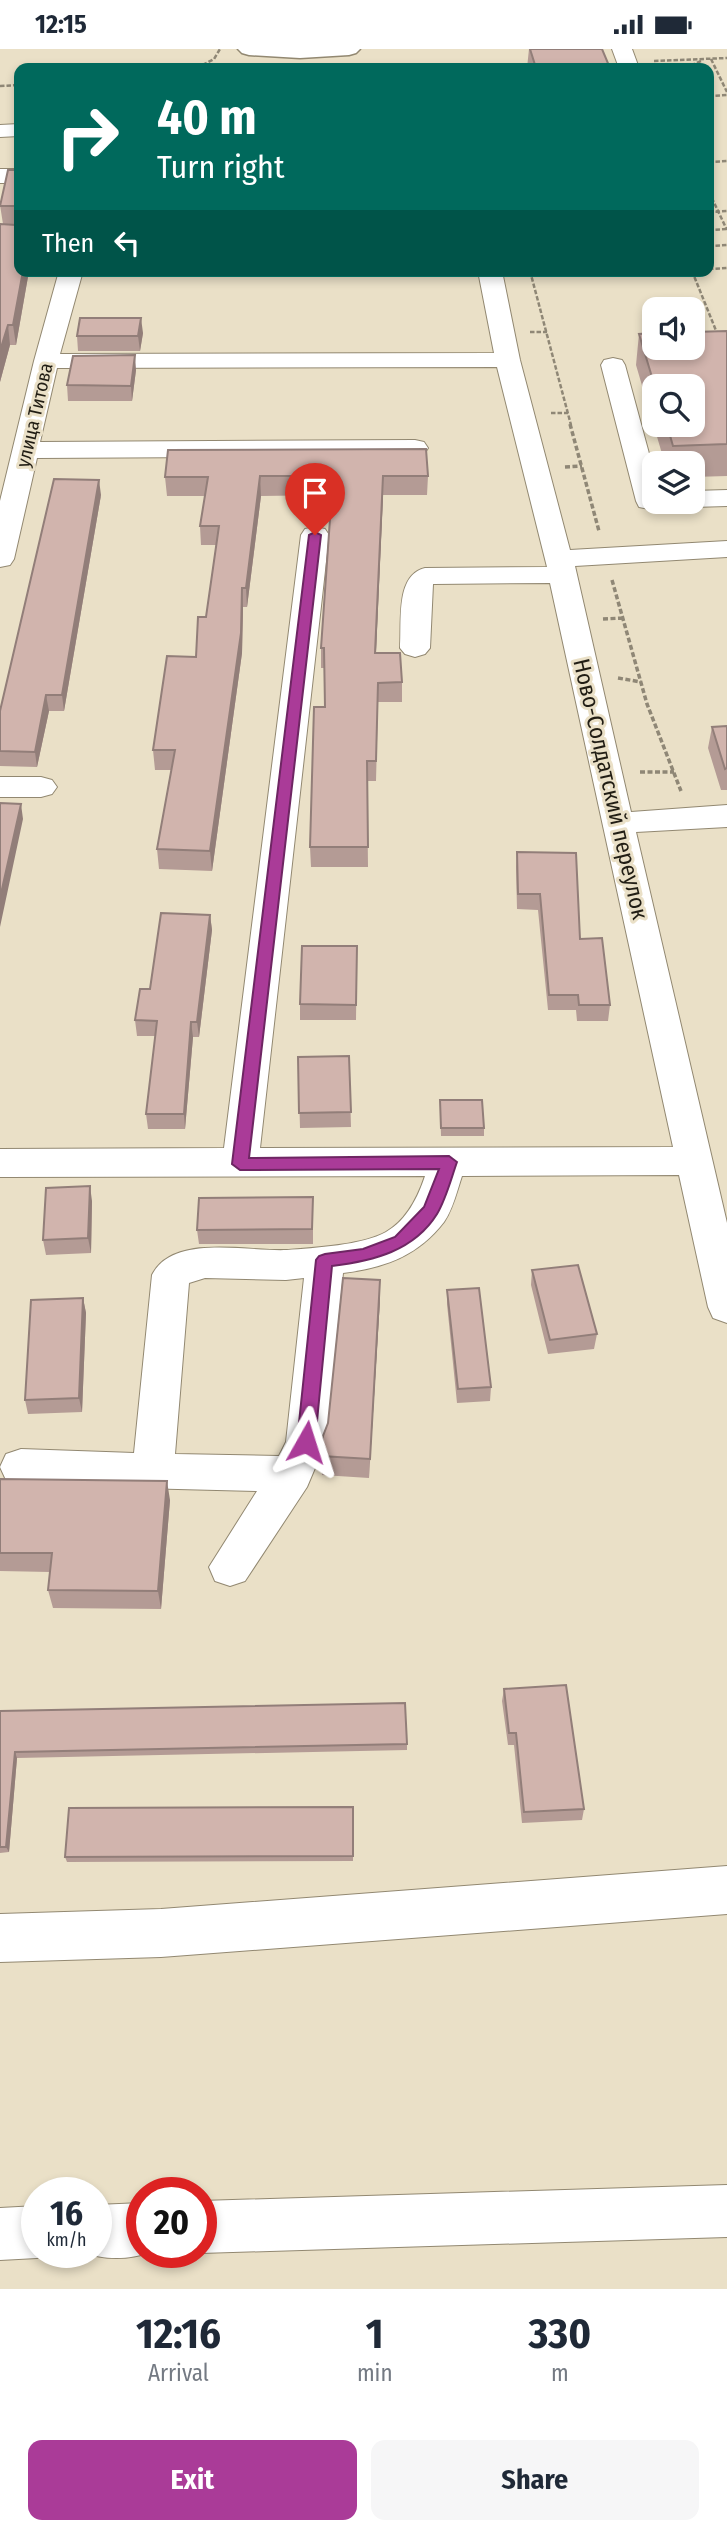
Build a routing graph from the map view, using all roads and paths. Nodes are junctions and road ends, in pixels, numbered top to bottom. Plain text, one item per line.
1 (219, 49) edge
2 (249, 49) edge
3 (259, 49) edge
4 (349, 49) edge
5 (727, 58) edge
6 (626, 59) edge
7 (705, 59) junction
8 (711, 59) junction
9 (206, 63) edge
10 (696, 63) edge
11 (713, 63) edge
12 (714, 65) edge
13 (727, 93) edge
14 (714, 204) edge
15 (727, 211) edge
16 (717, 212) junction
17 (727, 229) edge
18 (69, 277) edge
19 (491, 277) edge
20 (694, 277) edge
21 (717, 333) junction
22 (727, 333) edge
23 (705, 335) edge
24 (508, 360) junction
25 (46, 361) junction
26 (613, 365) dead end
27 (415, 448) edge
28 (26, 450) junction
29 (642, 466) edge
30 (727, 498) edge
31 (705, 499) edge
32 (653, 514) edge
33 (315, 535) dead end
34 (727, 549) edge
35 (657, 553) junction
36 (0, 559) edge
37 (561, 567) junction
38 (415, 648) dead end
39 (0, 787) edge
40 (41, 787) dead end
41 (727, 816) edge
42 (618, 823) junction
43 (694, 1161) junction
44 (449, 1162) junction
45 (0, 1163) edge
46 (240, 1164) junction
47 (325, 1260) junction
48 (727, 1307) edge
49 (21, 1467) dead end
50 (153, 1472) junction
51 (292, 1474) junction
52 (230, 1567) dead end
53 (727, 1890) edge
54 (0, 1938) edge
55 (727, 2211) edge
56 (217, 2227) edge
57 (21, 2233) edge
58 (0, 2234) edge

1 - 9 path
2 - 3 main road
3 - 4 main road
5 - 8 path
6 - 7 path
7 - 8 path
7 - 10 path
8 - 11 path
12 - 13 path
14 - 16 path
15 - 16 path
16 - 17 path
18 - 25 street, улица Титова
19 - 24 street, Ново-Солдатский переулок
20 - 21 path
21 - 22 path
21 - 23 path
24 - 25 street
24 - 37 street, Ново-Солдатский переулок
25 - 28 street, улица Титова
26 - 29 street
27 - 28 street
28 - 36 street, улица Титова
30 - 31 street
32 - 35 street
33 - 46 street
34 - 35 street
35 - 37 street
37 - 38 street
37 - 42 street, Ново-Солдатский переулок
39 - 40 street
41 - 42 street
42 - 43 street, Ново-Солдатский переулок
43 - 44 street
43 - 48 street, Ново-Солдатский переулок
44 - 46 street
44 - 47 street
45 - 46 street
47 - 50 street
47 - 51 street
49 - 50 street
50 - 51 street
51 - 52 street
53 - 54 street
55 - 56 street
57 - 58 street

